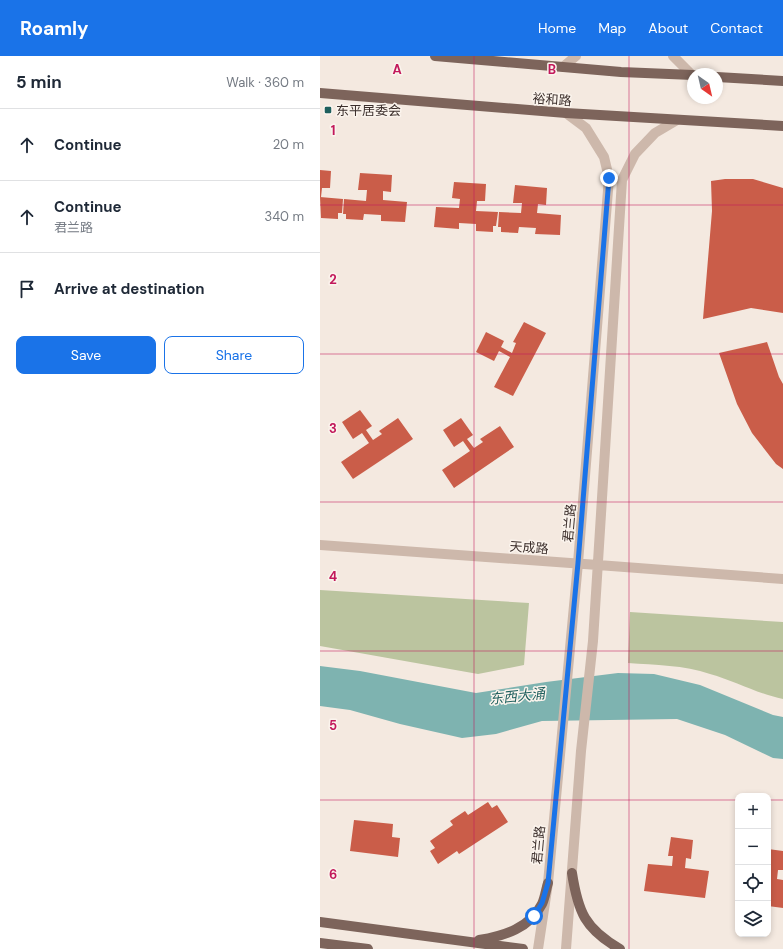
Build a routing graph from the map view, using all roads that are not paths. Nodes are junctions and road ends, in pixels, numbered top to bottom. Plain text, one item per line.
1 (435, 56) edge
2 (576, 56) edge
3 (673, 56) edge
4 (563, 67) junction
5 (687, 70) edge
6 (687, 75) edge
7 (723, 77) edge
8 (783, 81) edge
9 (320, 93) edge
10 (566, 113) junction
11 (677, 120) junction
12 (783, 126) edge
13 (320, 545) edge
14 (578, 563) junction
15 (598, 565) junction
16 (783, 580) edge
17 (572, 873) junction
18 (548, 883) junction
19 (320, 922) edge
20 (468, 942) junction
21 (320, 943) edge
22 (368, 949) edge
23 (523, 949) edge
24 (538, 949) edge
25 (566, 949) edge
26 (620, 949) edge

1 - 4 main road
2 - 4 street
3 - 5 street
4 - 6 main road
7 - 8 main road
9 - 10 main road, 裕和路
10 - 11 main road, 裕和路
10 - 14 street, 君兰路
11 - 12 main road, 裕和路
11 - 15 street
13 - 14 street, 天成路
14 - 15 street, 天成路
14 - 18 street, 君兰路
15 - 16 street, 天成路
15 - 17 street
17 - 25 street
17 - 26 main road
18 - 20 main road
18 - 24 street, 君兰路
19 - 20 main road
20 - 23 main road
21 - 22 main road

